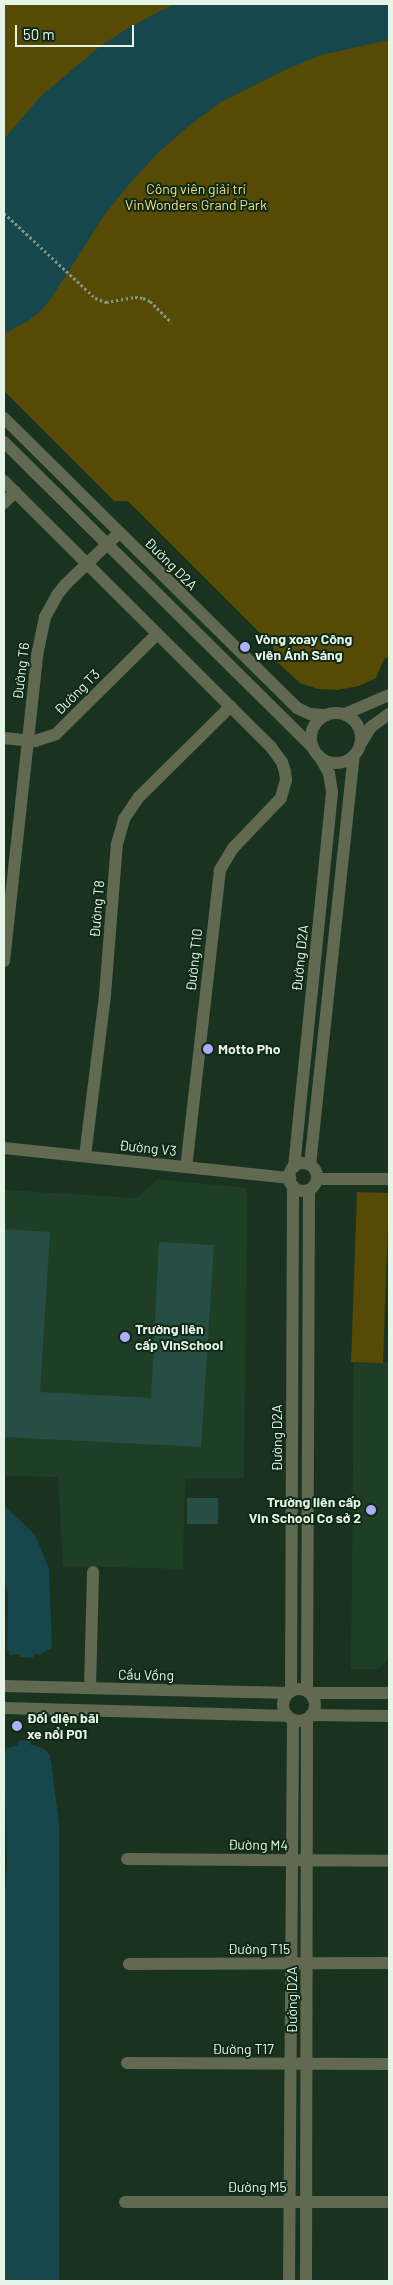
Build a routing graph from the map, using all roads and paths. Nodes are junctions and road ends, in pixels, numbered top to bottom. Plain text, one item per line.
1 (4, 213) edge
2 (171, 322) dead end
3 (4, 418) edge
4 (4, 442) edge
5 (4, 481) edge
6 (15, 492) junction
7 (4, 503) edge
8 (119, 533) junction
9 (107, 544) junction
10 (87, 564) junction
11 (157, 634) junction
12 (389, 695) edge
13 (231, 706) junction
14 (345, 714) junction
15 (389, 714) edge
16 (326, 715) junction
17 (4, 738) edge
18 (28, 741) junction
19 (361, 743) junction
20 (316, 752) junction
21 (354, 755) junction
22 (4, 961) edge
23 (4, 1148) edge
24 (85, 1156) junction
25 (310, 1165) junction
26 (186, 1167) junction
27 (292, 1177) junction
28 (317, 1179) junction
29 (389, 1180) edge
30 (308, 1190) junction
31 (93, 1572) dead end
32 (4, 1686) edge
33 (90, 1688) junction
34 (289, 1692) junction
35 (308, 1692) junction
36 (389, 1693) edge
37 (4, 1708) edge
38 (389, 1716) edge
39 (309, 1717) junction
40 (289, 1718) junction
41 (127, 1859) dead end
42 (291, 1860) junction
43 (308, 1860) junction
44 (389, 1861) edge
45 (129, 1964) dead end
46 (290, 1964) junction
47 (307, 1964) junction
48 (389, 1964) edge
49 (126, 2064) dead end
50 (290, 2064) junction
51 (306, 2064) junction
52 (389, 2064) edge
53 (126, 2202) dead end
54 (289, 2202) junction
55 (306, 2202) junction
56 (389, 2202) edge
57 (289, 2281) edge
58 (306, 2281) edge

1 - 2 path
3 - 8 street, Đường D2A
4 - 9 street, Đường D2A
5 - 6 street
6 - 7 street
6 - 10 street
8 - 9 street, Đường T6
8 - 16 street, Đường D2A
9 - 10 street, Đường T6
9 - 20 street, Đường D2A
10 - 11 street
10 - 18 street, Đường T6
11 - 13 street
11 - 18 street, Đường T3
12 - 14 street
13 - 24 street, Đường T8
13 - 26 street, Đường T10
14 - 16 street
14 - 19 street
15 - 19 street
16 - 20 street
17 - 18 street, Đường T3
18 - 22 street, Đường T6
19 - 21 street
20 - 21 street
20 - 27 street, Đường D2A
21 - 25 street
23 - 24 street, Đường V3
24 - 26 street, Đường V3
25 - 27 street
25 - 28 street
26 - 27 street, Đường V3
27 - 30 street
27 - 34 street, Đường D2A
28 - 29 street
28 - 30 street
30 - 35 street
31 - 33 street
32 - 33 street, Cầu Vồng
33 - 34 street, Cầu Vồng
34 - 35 street
34 - 40 street
35 - 36 street
35 - 39 street
37 - 40 street
38 - 39 street
39 - 40 street
39 - 43 street, Đường D2A
40 - 42 street, Đường D2A
41 - 42 street, Đường M4
42 - 43 street, Đường M4
42 - 46 street, Đường D2A
43 - 44 street, Đường M4
43 - 47 street, Đường D2A
45 - 46 street, Đường T15
46 - 47 street, Đường T15
46 - 50 street, Đường D2A
47 - 48 street, Đường T15
47 - 51 street, Đường D2A
49 - 50 street, Đường T17
50 - 51 street, Đường T17
50 - 54 street, Đường D2A
51 - 52 street, Đường T17
51 - 55 street, Đường D2A
53 - 54 street, Đường M5
54 - 55 street, Đường M5
54 - 57 street, Đường D2A
55 - 56 street, Đường M5
55 - 58 street, Đường D2A

